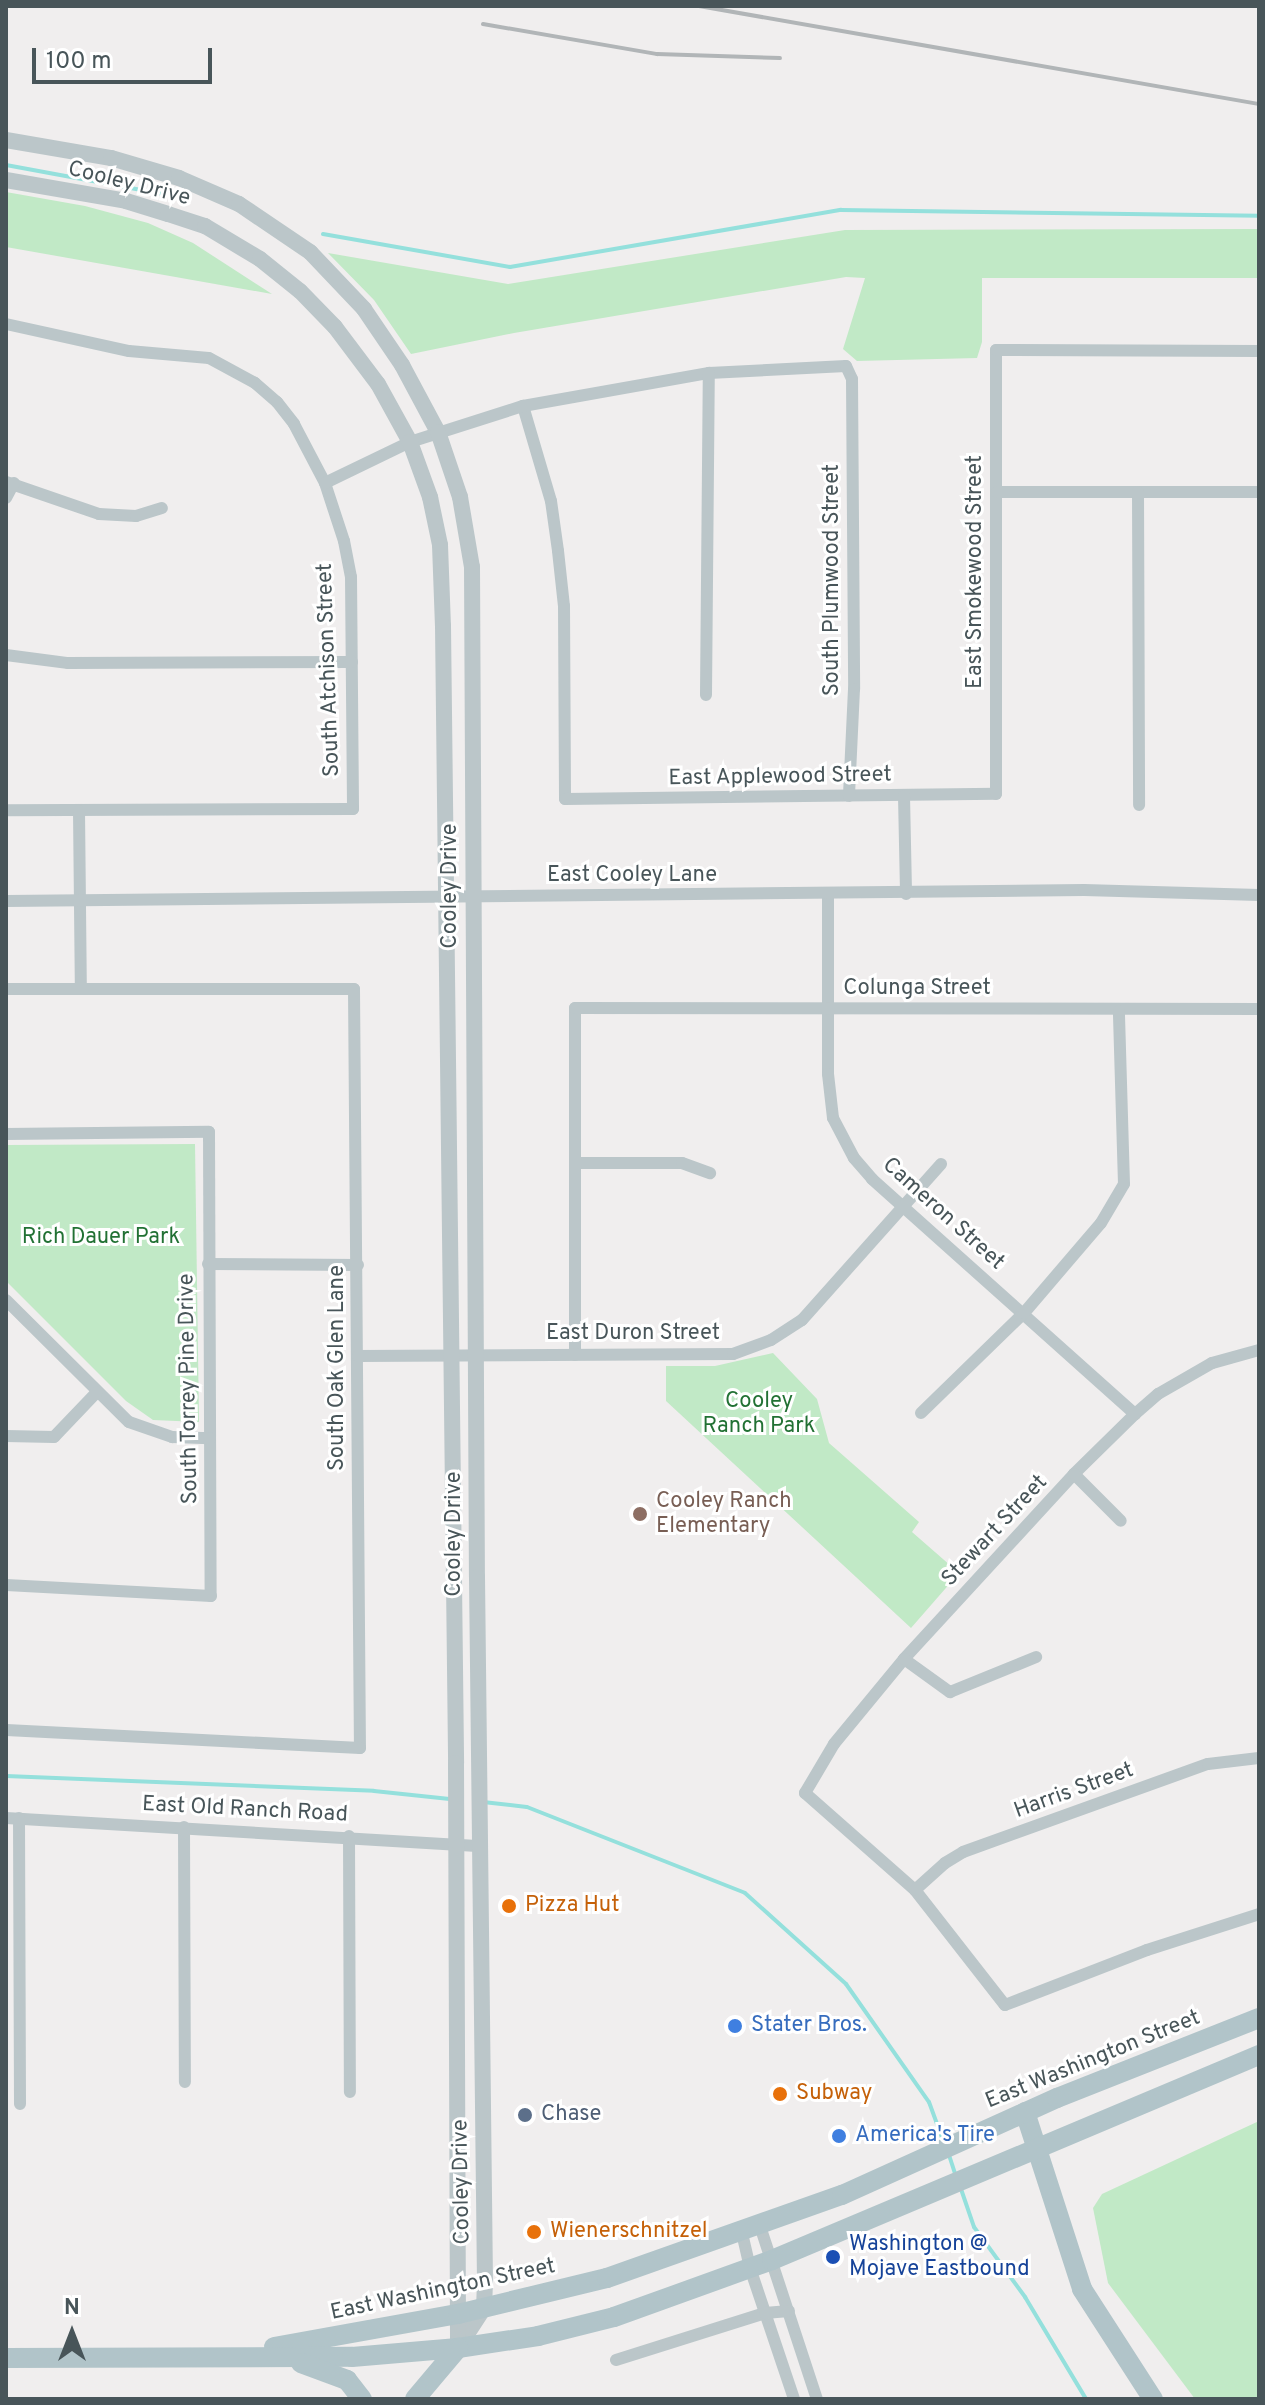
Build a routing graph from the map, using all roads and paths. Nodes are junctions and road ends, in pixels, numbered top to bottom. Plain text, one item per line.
1 (6, 140) edge
2 (6, 180) edge
3 (6, 324) edge
4 (1259, 351) edge
5 (709, 373) junction
6 (523, 406) junction
7 (438, 432) junction
8 (410, 442) junction
9 (10, 482) edge
10 (325, 483) junction
11 (997, 492) junction
12 (1138, 492) junction
13 (1259, 492) edge
14 (6, 498) edge
15 (162, 508) dead end
16 (6, 655) edge
17 (352, 662) junction
18 (706, 695) dead end
19 (996, 794) joint
20 (849, 796) junction
21 (904, 796) junction
22 (1139, 805) dead end
23 (6, 810) edge
24 (79, 811) junction
25 (828, 894) junction
26 (906, 894) junction
27 (1259, 895) edge
28 (446, 897) junction
29 (473, 897) junction
30 (78, 900) junction
31 (6, 901) edge
32 (6, 989) edge
33 (81, 989) junction
34 (827, 1009) junction
35 (1259, 1009) edge
36 (1119, 1011) junction
37 (6, 1134) edge
38 (575, 1163) junction
39 (941, 1164) dead end
40 (710, 1173) dead end
41 (903, 1207) junction
42 (208, 1264) junction
43 (358, 1265) junction
44 (6, 1300) edge
45 (1024, 1313) junction
46 (1259, 1350) edge
47 (449, 1355) junction
48 (476, 1355) junction
49 (575, 1355) junction
50 (358, 1356) junction
51 (97, 1392) junction
52 (921, 1413) dead end
53 (1135, 1414) junction
54 (6, 1436) edge
55 (210, 1438) junction
56 (1074, 1474) junction
57 (1121, 1521) dead end
58 (6, 1585) edge
59 (1036, 1657) dead end
60 (904, 1659) junction
61 (456, 1728) junction
62 (478, 1728) junction
63 (6, 1730) edge
64 (1259, 1758) edge
65 (13, 1818) edge
66 (184, 1827) junction
67 (349, 1836) junction
68 (456, 1843) junction
69 (481, 1846) junction
70 (915, 1890) junction
71 (1259, 1914) edge
72 (481, 1949) junction
73 (457, 1950) junction
74 (1259, 2018) edge
75 (1259, 2055) edge
76 (459, 2076) junction
77 (483, 2077) junction
78 (185, 2082) dead end
79 (350, 2092) dead end
80 (20, 2104) dead end
81 (1025, 2112) junction
82 (1038, 2147) junction
83 (751, 2230) junction
84 (772, 2260) junction
85 (750, 2268) junction
86 (484, 2308) junction
87 (789, 2311) junction
88 (765, 2313) junction
89 (458, 2314) junction
90 (458, 2348) junction
91 (211, 2357) junction
92 (282, 2357) junction
93 (6, 2358) edge
94 (616, 2360) dead end
95 (362, 2399) edge
96 (415, 2399) edge
97 (794, 2399) edge
98 (817, 2399) edge
99 (1153, 2399) edge

1 - 7 street, Cooley Drive
2 - 8 street, Cooley Drive
3 - 10 street, South Atchison Street
4 - 11 street, East Smokewood Street
5 - 6 street
5 - 18 street
5 - 20 street, South Plumwood Street
6 - 7 street
6 - 20 street, East Applewood Street
7 - 8 street
7 - 29 street, Cooley Drive
8 - 10 street
8 - 28 street, Cooley Drive
9 - 14 street
9 - 15 street
10 - 17 street, South Atchison Street
11 - 12 street
11 - 19 street, East Smokewood Street
12 - 13 street
12 - 22 street
16 - 17 street
17 - 24 street, South Atchison Street
19 - 21 street, East Applewood Street
20 - 21 street, East Applewood Street
21 - 26 street
23 - 24 street
24 - 30 street
25 - 26 street, East Cooley Lane
25 - 29 street, East Cooley Lane
25 - 34 street, Cameron Street
26 - 27 street, East Cooley Lane
28 - 29 street, East Cooley Lane
28 - 30 street, East Cooley Lane
28 - 47 street, Cooley Drive
29 - 48 street, Cooley Drive
30 - 31 street, East Cooley Lane
30 - 33 street
32 - 33 street
33 - 43 street, South Oak Glen Lane
34 - 36 street, Colunga Street
34 - 38 street, Colunga Street
34 - 41 street, Cameron Street
35 - 36 street, Colunga Street
36 - 45 street
37 - 42 street, South Torrey Pine Drive
38 - 40 street
38 - 49 street
39 - 41 street, East Duron Street
41 - 45 street, Cameron Street
41 - 49 street, East Duron Street
42 - 43 street
42 - 55 street, South Torrey Pine Drive
43 - 50 street, South Oak Glen Lane
44 - 51 street
45 - 52 street
45 - 53 street, Cameron Street
46 - 53 street, Stewart Street
47 - 48 street, East Duron Street
47 - 50 street, East Duron Street
47 - 61 street, Cooley Drive
48 - 49 street, East Duron Street
48 - 62 street, Cooley Drive
50 - 63 street, South Oak Glen Lane
51 - 54 street
51 - 55 street
53 - 56 street, Stewart Street
55 - 58 street, South Torrey Pine Drive
56 - 57 street
56 - 60 street, Stewart Street
59 - 60 street
60 - 70 street, Stewart Street
61 - 62 street
61 - 68 street, Cooley Drive
62 - 69 street, Cooley Drive
64 - 70 street, Harris Street
65 - 66 street, East Old Ranch Road
65 - 80 street
66 - 67 street, East Old Ranch Road
66 - 78 street
67 - 68 street, East Old Ranch Road
67 - 79 street
68 - 69 street, East Old Ranch Road
68 - 73 street, Cooley Drive
69 - 72 street, Cooley Drive
70 - 71 street
72 - 73 street
72 - 77 street, Cooley Drive
73 - 76 street, Cooley Drive
74 - 81 main road, East Washington Street
75 - 82 main road, East Washington Street
76 - 77 street
76 - 89 street, Cooley Drive
77 - 86 street, Cooley Drive
81 - 82 main road
81 - 83 main road, East Washington Street
82 - 84 main road, East Washington Street
82 - 99 main road
83 - 84 street
83 - 85 street
83 - 86 main road, East Washington Street
84 - 85 main road, East Washington Street
84 - 87 street
85 - 88 street
85 - 90 main road, East Washington Street
86 - 89 main road, East Washington Street
86 - 90 street
87 - 88 street
87 - 98 street
88 - 94 street
88 - 97 street
89 - 90 street, Cooley Drive
89 - 91 main road, East Washington Street
90 - 92 main road, East Washington Street
90 - 96 main road
91 - 92 main road, East Washington Street
91 - 93 main road, East Washington Street
92 - 95 main road

